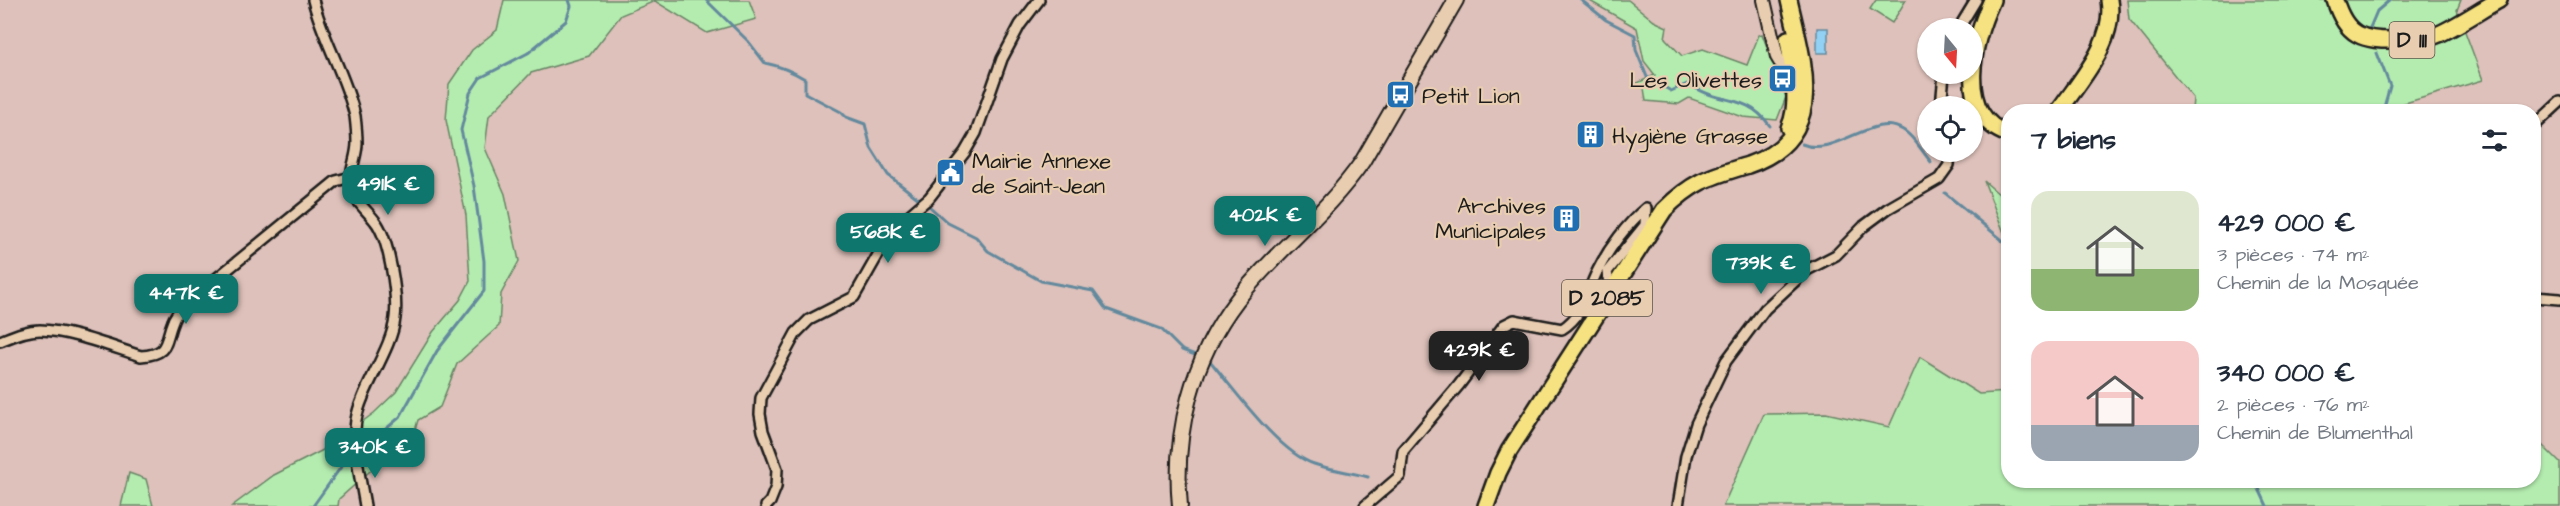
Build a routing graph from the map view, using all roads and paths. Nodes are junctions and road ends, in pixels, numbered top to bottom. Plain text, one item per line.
1 (313, 0) edge
2 (1039, 0) edge
3 (1456, 0) edge
4 (1764, 0) edge
5 (1780, 0) edge
6 (1789, 0) edge
7 (1976, 0) edge
8 (1992, 0) edge
9 (2109, 0) edge
10 (2335, 0) edge
11 (2499, 0) edge
12 (1965, 18) edge
13 (1798, 67) junction
14 (2560, 102) edge
15 (2064, 104) edge
16 (2541, 120) edge
17 (2001, 131) edge
18 (1782, 144) junction
19 (1949, 162) edge
20 (351, 177) junction
21 (1614, 288) junction
22 (2541, 298) edge
23 (2560, 299) edge
24 (0, 341) edge
25 (365, 506) edge
26 (766, 506) edge
27 (1180, 506) edge
28 (1365, 506) edge
29 (1486, 506) edge
30 (1678, 506) edge

1 - 20 street
2 - 26 street
3 - 27 main road
4 - 13 street
5 - 13 main road, D 2085
6 - 13 main road, D 2085
7 - 12 street
8 - 17 main road
9 - 15 main road
10 - 11 main road, D 111
13 - 18 main road, D 2085
13 - 18 main road, D 2085
14 - 16 street
18 - 21 main road, D 2085
19 - 30 street
20 - 24 street
20 - 25 street
21 - 28 street
21 - 29 main road, D 2085
22 - 23 street

